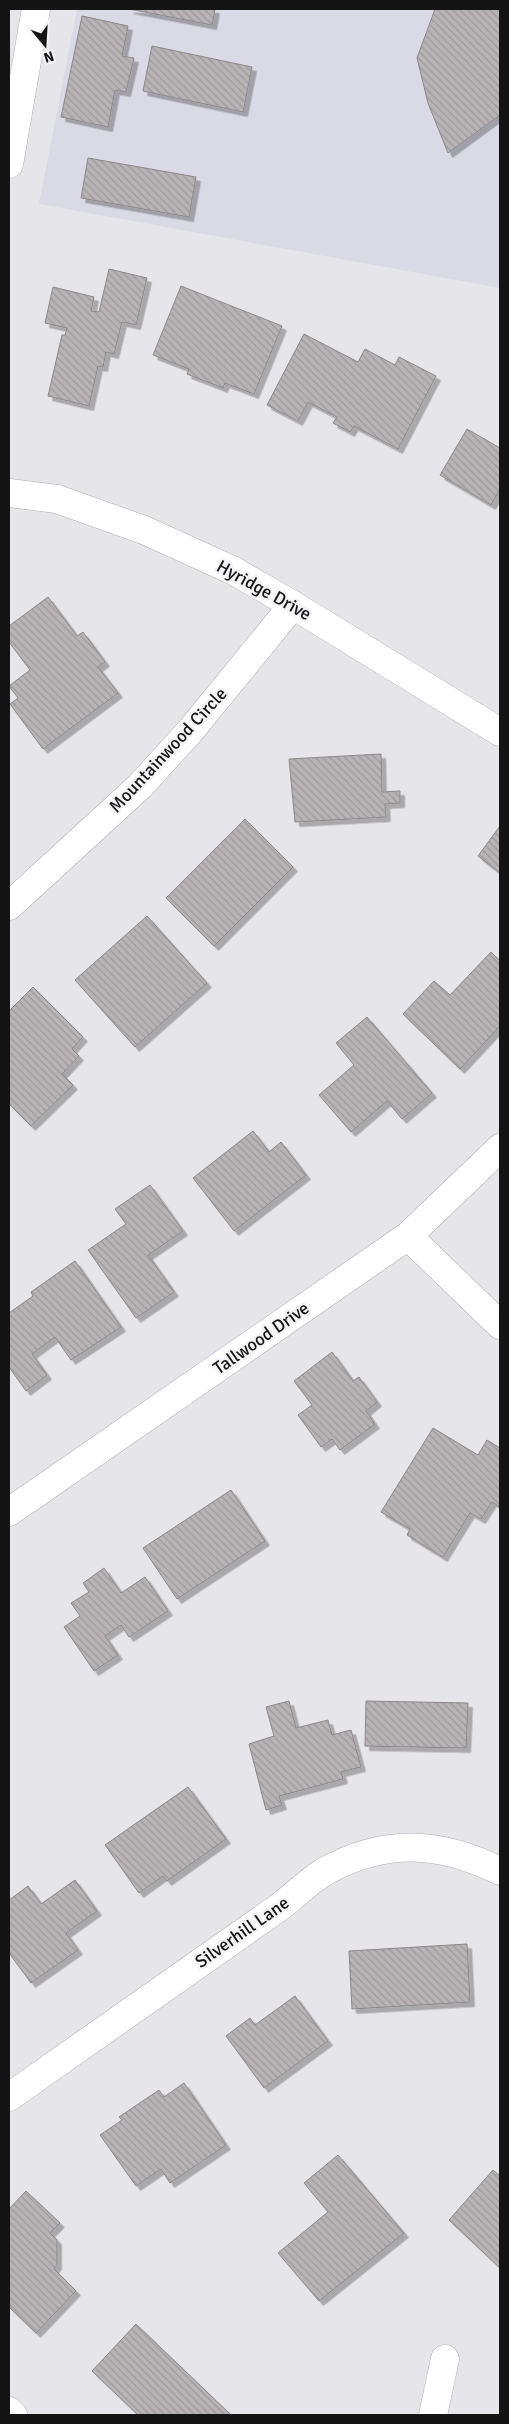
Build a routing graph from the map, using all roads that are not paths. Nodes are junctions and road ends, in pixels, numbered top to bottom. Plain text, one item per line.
1 (36, 9) edge
2 (9, 164) edge
3 (9, 493) edge
4 (293, 605) junction
5 (500, 732) edge
6 (9, 906) edge
7 (500, 1148) edge
8 (408, 1236) junction
9 (500, 1325) edge
10 (9, 1512) edge
11 (500, 1871) edge
12 (9, 2097) edge
13 (445, 2358) dead end
14 (9, 2411) edge
15 (13, 2415) edge
16 (433, 2415) edge

1 - 2 street
3 - 4 street, Hyridge Drive
4 - 5 street, Hyridge Drive
4 - 6 street, Mountainwood Circle
7 - 8 street, Tallwood Drive
8 - 9 street
8 - 10 street, Tallwood Drive
11 - 12 street, Silverhill Lane
13 - 16 street
14 - 15 street

